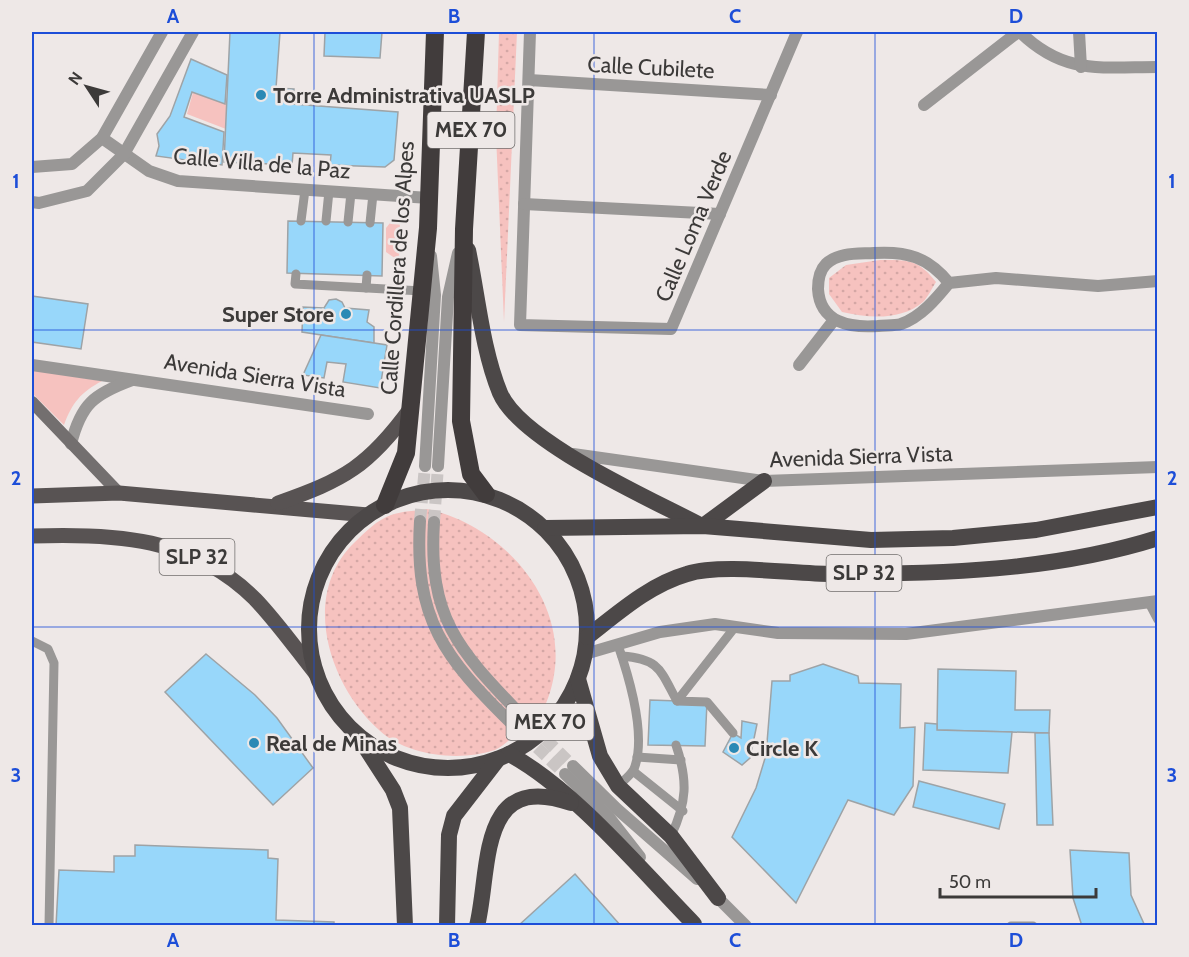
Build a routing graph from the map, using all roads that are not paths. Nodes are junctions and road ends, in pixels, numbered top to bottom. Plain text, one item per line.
1 (162, 32) edge
2 (193, 32) edge
3 (435, 32) edge
4 (476, 32) edge
5 (530, 32) edge
6 (797, 32) edge
7 (1019, 32) edge
8 (1079, 32) edge
9 (1081, 67) junction
10 (1158, 67) edge
11 (529, 80) junction
12 (771, 95) junction
13 (924, 105) dead end
14 (102, 138) junction
15 (124, 154) junction
16 (32, 167) edge
17 (305, 190) junction
18 (329, 191) junction
19 (351, 193) junction
20 (373, 194) junction
21 (429, 198) junction
22 (32, 202) edge
23 (524, 204) junction
24 (720, 214) junction
25 (301, 221) dead end
26 (326, 221) dead end
27 (348, 222) dead end
28 (370, 223) dead end
29 (428, 228) junction
30 (464, 229) junction
31 (296, 274) dead end
32 (322, 274) dead end
33 (345, 275) dead end
34 (367, 275) dead end
35 (1158, 281) edge
36 (949, 283) junction
37 (322, 285) junction
38 (344, 286) junction
39 (366, 288) junction
40 (422, 291) junction
41 (834, 320) junction
42 (32, 365) edge
43 (799, 365) dead end
44 (135, 379) junction
45 (32, 402) edge
46 (411, 408) junction
47 (368, 414) dead end
48 (71, 444) junction
49 (568, 454) junction
50 (1158, 467) edge
51 (764, 481) junction
52 (119, 493) junction
53 (486, 494) junction
54 (32, 496) edge
55 (385, 504) junction
56 (274, 505) junction
57 (1158, 507) edge
58 (368, 515) junction
59 (420, 521) tunnel mouth
60 (434, 522) tunnel mouth
61 (703, 526) junction
62 (545, 528) junction
63 (32, 536) edge
64 (1158, 538) edge
65 (1153, 602) edge
66 (1158, 620) edge
67 (735, 627) junction
68 (587, 637) junction
69 (32, 641) edge
70 (620, 651) junction
71 (585, 654) junction
72 (316, 674) junction
73 (578, 679) junction
74 (677, 701) junction
75 (733, 733) dead end
76 (358, 736) junction
77 (676, 745) dead end
78 (503, 757) junction
79 (637, 757) junction
80 (681, 760) junction
81 (633, 771) junction
82 (618, 786) junction
83 (576, 804) junction
84 (683, 811) junction
85 (671, 836) junction
86 (718, 898) junction
87 (694, 925) edge
88 (49, 926) edge
89 (405, 926) edge
90 (447, 926) edge
91 (477, 926) edge
92 (746, 926) edge
93 (1011, 926) edge
94 (1033, 926) edge

1 - 14 street
2 - 15 street
3 - 21 highway, Calle Cordillera de los Alpes / MEX 70
4 - 30 highway, MEX 70
5 - 11 street
6 - 12 street, Calle Loma Verde
7 - 9 street
7 - 13 street
8 - 9 street
9 - 10 street
11 - 12 street, Calle Cubilete
11 - 23 street
12 - 24 street, Calle Loma Verde
14 - 15 street, Calle Villa de la Paz
14 - 16 street
15 - 17 street, Calle Villa de la Paz
15 - 22 street
17 - 18 street, Calle Villa de la Paz
17 - 25 lane
18 - 19 street, Calle Villa de la Paz
18 - 26 lane
19 - 20 street, Calle Villa de la Paz
19 - 27 lane
20 - 21 street, Calle Villa de la Paz
20 - 28 lane
21 - 29 highway, Calle Cordillera de los Alpes / MEX 70
23 - 24 street
23 - 24 street, Calle Loma Verde
29 - 30 street
29 - 40 highway, Calle Cordillera de los Alpes / MEX 70
30 - 49 highway
30 - 53 highway, MEX 70
31 - 37 lane
32 - 37 lane
33 - 38 lane
34 - 39 lane
35 - 36 street
36 - 41 street
36 - 41 street
37 - 38 lane
38 - 39 lane
39 - 40 lane
40 - 46 highway, Calle Cordillera de los Alpes / MEX 70
41 - 43 street
42 - 44 street, Avenida Sierra Vista
44 - 47 street, Avenida Sierra Vista
44 - 48 street, Avenida Sierra Vista
45 - 48 main road
46 - 55 highway, Calle Cordillera de los Alpes / MEX 70
46 - 56 main road
48 - 52 main road
49 - 51 street, Avenida Sierra Vista
49 - 61 highway
50 - 51 street, Avenida Sierra Vista
51 - 61 highway
52 - 54 main road
52 - 56 main road
53 - 55 highway, MEX 70
53 - 62 highway, MEX 70
55 - 58 highway, MEX 70
56 - 58 main road
57 - 61 highway, SLP 32
58 - 72 highway, MEX 70
59 - 60 street
61 - 62 highway, SLP 32
62 - 68 highway, MEX 70
63 - 72 main road, SLP 32
64 - 68 highway, SLP 32
65 - 66 lane
65 - 67 street
67 - 70 street
67 - 74 lane
68 - 71 highway, MEX 70
69 - 88 lane
70 - 71 street
70 - 74 lane
70 - 79 lane
71 - 73 highway, MEX 70
72 - 76 highway, MEX 70
73 - 78 highway, MEX 70
73 - 82 highway
74 - 75 lane
76 - 78 highway, MEX 70
76 - 89 highway, MEX 70
77 - 80 lane
78 - 83 highway
78 - 90 highway, MEX 70
79 - 80 lane
79 - 81 lane
80 - 84 lane
81 - 82 lane
81 - 84 lane
82 - 85 highway
83 - 87 highway
83 - 91 highway
84 - 85 lane
85 - 86 highway
86 - 87 street
86 - 92 street
93 - 94 lane

